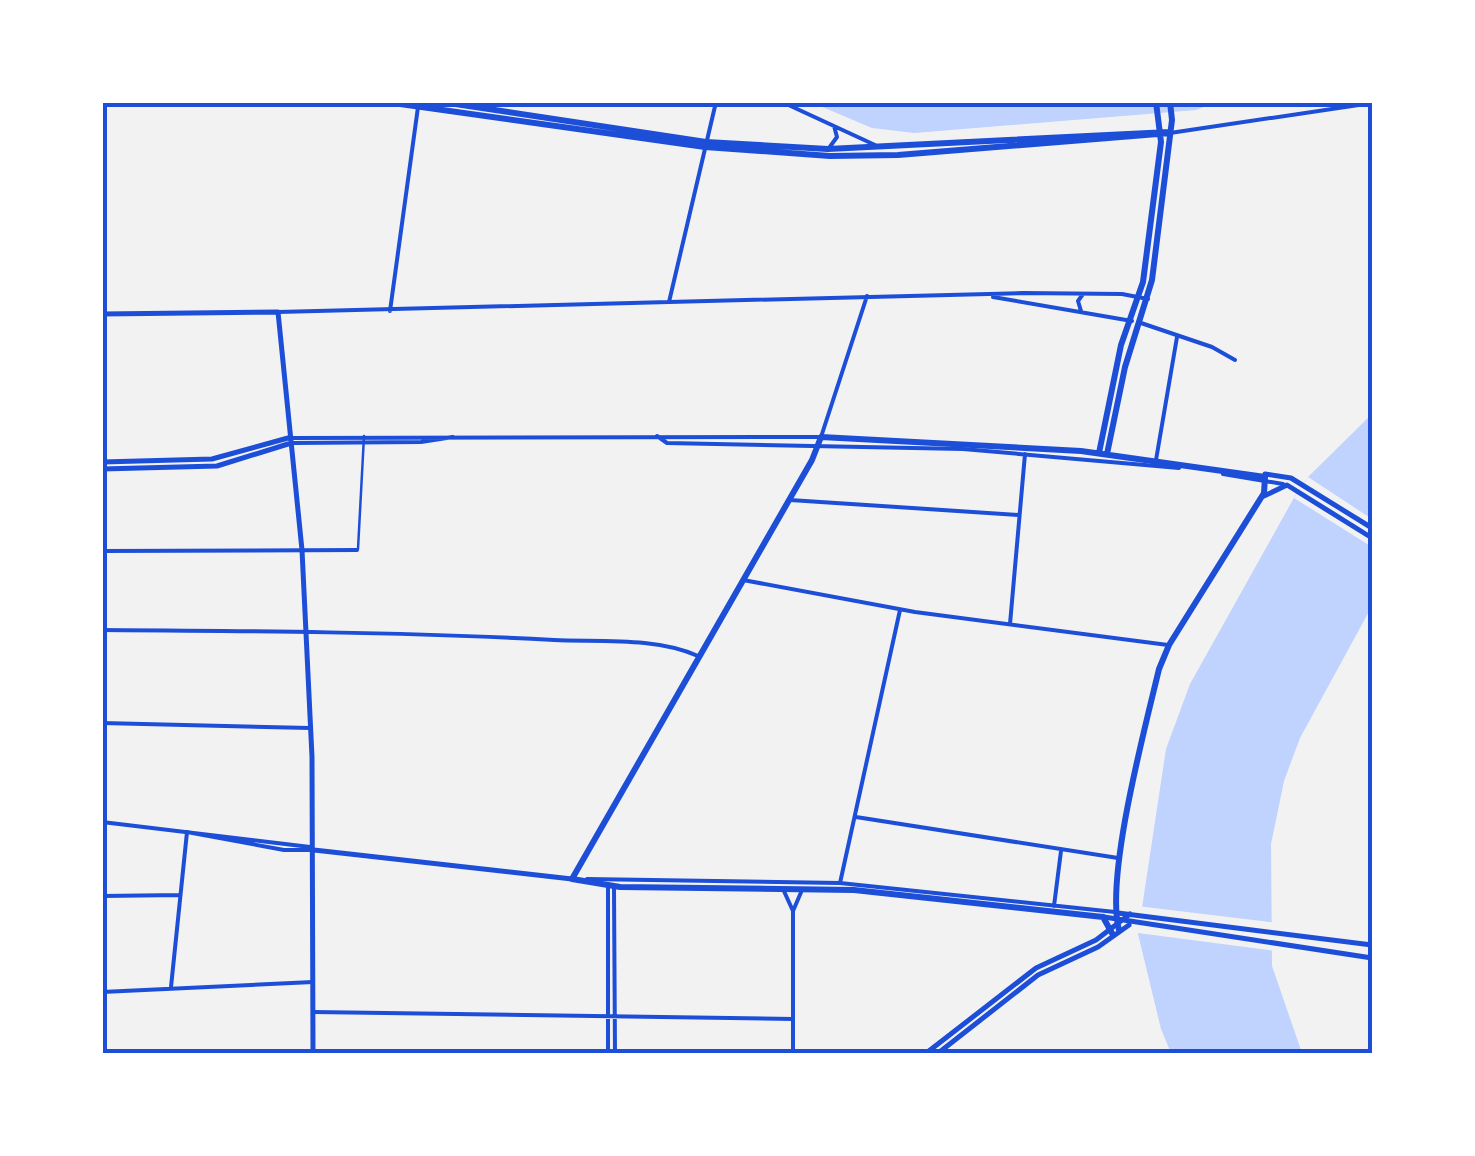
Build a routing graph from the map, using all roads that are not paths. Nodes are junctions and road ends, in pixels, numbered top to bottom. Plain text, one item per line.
1 (386, 102) edge
2 (442, 102) edge
3 (716, 102) edge
4 (782, 102) edge
5 (1156, 102) edge
6 (1170, 102) edge
7 (1372, 102) edge
8 (418, 107) junction
9 (834, 126) junction
10 (1160, 129) junction
11 (1170, 133) junction
12 (706, 144) junction
13 (828, 149) junction
14 (884, 149) junction
15 (1083, 294) junction
16 (984, 295) junction
17 (867, 296) junction
18 (1138, 296) junction
19 (1148, 299) junction
20 (669, 302) junction
21 (390, 311) junction
22 (1081, 311) junction
23 (278, 312) junction
24 (103, 314) edge
25 (1129, 320) junction
26 (1140, 322) junction
27 (1177, 335) junction
28 (1235, 360) dead end
29 (103, 383) edge
30 (102, 427) edge
31 (457, 436) junction
32 (657, 436) junction
33 (364, 439) junction
34 (820, 440) junction
35 (288, 441) junction
36 (1025, 450) junction
37 (1103, 456) junction
38 (1156, 460) junction
39 (102, 465) edge
40 (1264, 478) junction
41 (1283, 484) junction
42 (1301, 488) junction
43 (790, 500) junction
44 (1260, 500) junction
45 (1019, 515) junction
46 (1372, 528) edge
47 (1372, 538) edge
48 (102, 550) edge
49 (302, 550) junction
50 (358, 550) joint
51 (742, 580) junction
52 (900, 610) junction
53 (1010, 624) junction
54 (102, 630) edge
55 (306, 632) junction
56 (1169, 645) junction
57 (698, 656) junction
58 (102, 723) edge
59 (310, 728) junction
60 (856, 817) junction
61 (102, 822) edge
62 (187, 832) junction
63 (314, 850) junction
64 (1061, 850) junction
65 (1120, 858) junction
66 (572, 879) junction
67 (611, 886) junction
68 (839, 886) junction
69 (783, 889) junction
70 (802, 890) junction
71 (180, 895) junction
72 (102, 896) edge
73 (1054, 908) junction
74 (793, 911) junction
75 (1112, 922) junction
76 (1372, 946) edge
77 (1372, 958) edge
78 (313, 982) junction
79 (171, 989) junction
80 (102, 992) edge
81 (313, 1012) junction
82 (611, 1016) junction
83 (793, 1019) junction
84 (313, 1054) edge
85 (612, 1054) edge
86 (793, 1054) edge
87 (926, 1054) edge
88 (936, 1054) edge

1 - 8 main road
2 - 12 main road
3 - 12 street
4 - 9 street
5 - 10 main road
6 - 11 main road
7 - 11 street
8 - 12 main road
8 - 21 street
9 - 13 street
9 - 14 street
10 - 11 main road
10 - 12 main road
10 - 14 main road
10 - 18 main road
11 - 19 main road
12 - 13 main road
12 - 20 street
13 - 14 main road
15 - 16 street
15 - 18 street
15 - 22 street
16 - 17 street
16 - 22 street
17 - 20 street
17 - 34 street
18 - 19 street
18 - 25 main road
19 - 26 main road
20 - 21 street
21 - 23 street
22 - 25 street
23 - 24 street
23 - 35 street
24 - 29 street
25 - 26 street
25 - 37 main road
26 - 27 street
26 - 37 main road
27 - 28 street
27 - 38 street
29 - 30 street
31 - 32 street
31 - 33 street
31 - 33 street
32 - 34 street
32 - 34 street
33 - 35 street
33 - 50 lane
34 - 36 main road
34 - 43 main road
35 - 39 street
35 - 49 street
36 - 37 main road
36 - 45 street
37 - 38 main road
37 - 40 street
38 - 40 main road
40 - 41 street
40 - 42 street
40 - 44 main road
41 - 42 street
41 - 44 street
42 - 46 street
42 - 47 street
43 - 45 street
43 - 51 main road
44 - 56 main road
45 - 53 street
48 - 49 street
49 - 50 street
49 - 55 street
51 - 52 street
51 - 57 main road
52 - 53 street
52 - 60 street
53 - 56 street
54 - 55 street
55 - 57 street
55 - 59 street
56 - 65 main road
57 - 66 main road
58 - 59 street
59 - 63 street
60 - 64 street
60 - 68 street
61 - 62 street
62 - 63 street
62 - 71 street
63 - 66 street
63 - 78 street
64 - 65 street
64 - 73 street
65 - 75 main road
66 - 67 main road
66 - 68 street
67 - 69 main road
67 - 82 street
68 - 70 main road
68 - 73 main road
69 - 70 main road
69 - 74 street
70 - 74 street
71 - 72 street
71 - 79 street
73 - 75 main road
74 - 83 street
75 - 76 street
75 - 77 street
75 - 87 street
75 - 88 street
78 - 79 street
78 - 81 street
79 - 80 street
81 - 82 street
81 - 84 street
82 - 83 street
82 - 85 street
83 - 86 street

